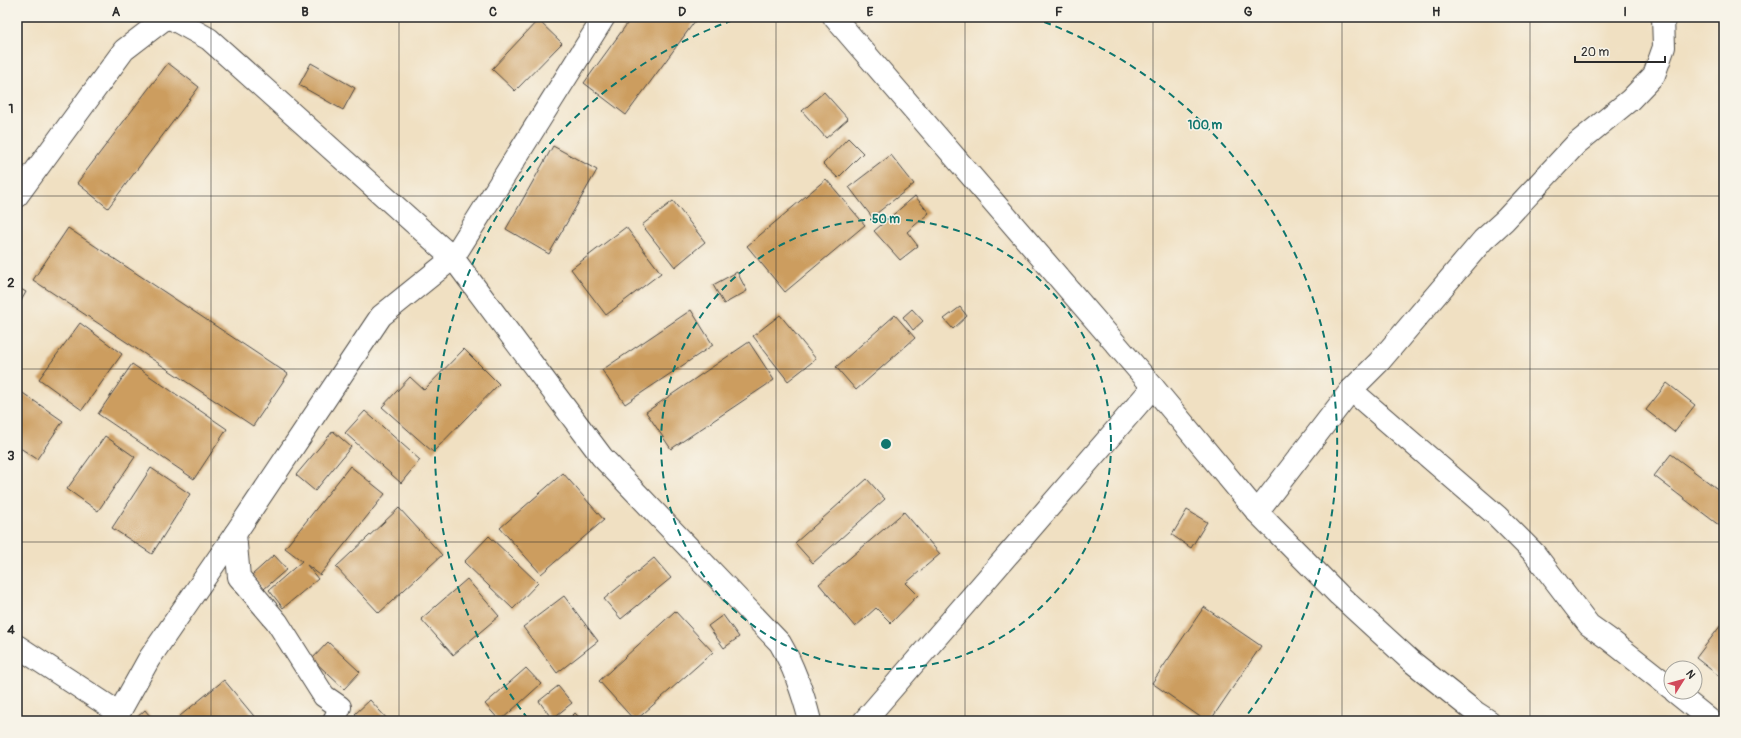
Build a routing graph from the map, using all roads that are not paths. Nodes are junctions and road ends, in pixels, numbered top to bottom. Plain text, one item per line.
1 (168, 17) edge
2 (604, 17) edge
3 (834, 17) edge
4 (1663, 17) edge
5 (17, 196) edge
6 (453, 258) junction
7 (1153, 387) junction
8 (1351, 390) junction
9 (1257, 512) junction
10 (236, 534) junction
11 (17, 646) edge
12 (1663, 682) edge
13 (1685, 700) edge
14 (116, 717) edge
15 (334, 721) edge
16 (810, 721) edge
17 (864, 721) edge
18 (1489, 721) edge
19 (1711, 721) edge

1 - 5 street
1 - 6 street
2 - 6 street
3 - 7 street
4 - 8 street
6 - 10 street
6 - 16 street
7 - 9 street
7 - 17 street
8 - 9 street
8 - 12 street
9 - 18 street
10 - 14 street
10 - 15 street
11 - 14 street
13 - 19 street

